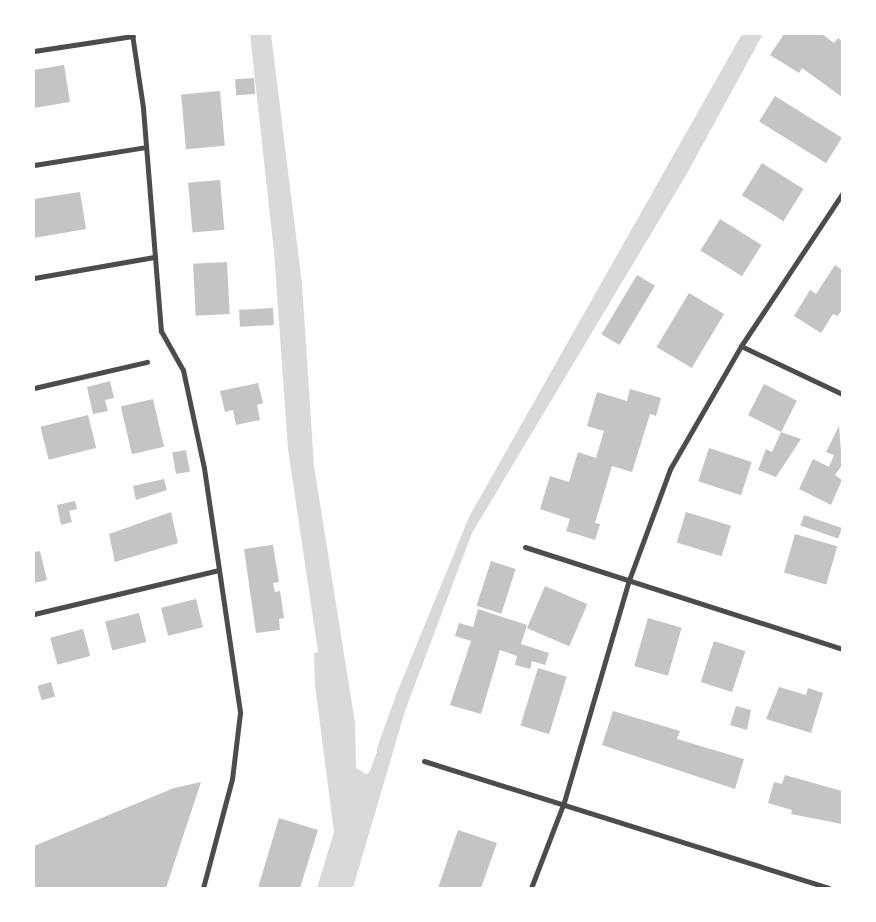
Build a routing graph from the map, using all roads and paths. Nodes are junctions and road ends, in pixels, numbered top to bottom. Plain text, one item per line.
1 (133, 35) edge
2 (34, 51) edge
3 (146, 146) junction
4 (34, 164) edge
5 (842, 194) edge
6 (154, 257) junction
7 (34, 278) edge
8 (741, 346) junction
9 (147, 362) dead end
10 (34, 388) edge
11 (842, 394) edge
12 (525, 547) dead end
13 (220, 570) junction
14 (629, 580) junction
15 (34, 614) edge
16 (842, 649) edge
17 (424, 760) dead end
18 (564, 802) junction
19 (203, 888) edge
20 (531, 888) edge
21 (829, 888) edge

1 - 2 street
1 - 3 street
3 - 4 street
3 - 6 street
5 - 8 street
6 - 7 street
6 - 13 street
8 - 11 street
8 - 14 street
9 - 10 street
12 - 14 street
13 - 15 street
13 - 19 street
14 - 16 street
14 - 18 street
17 - 18 street
18 - 20 street
18 - 21 street

